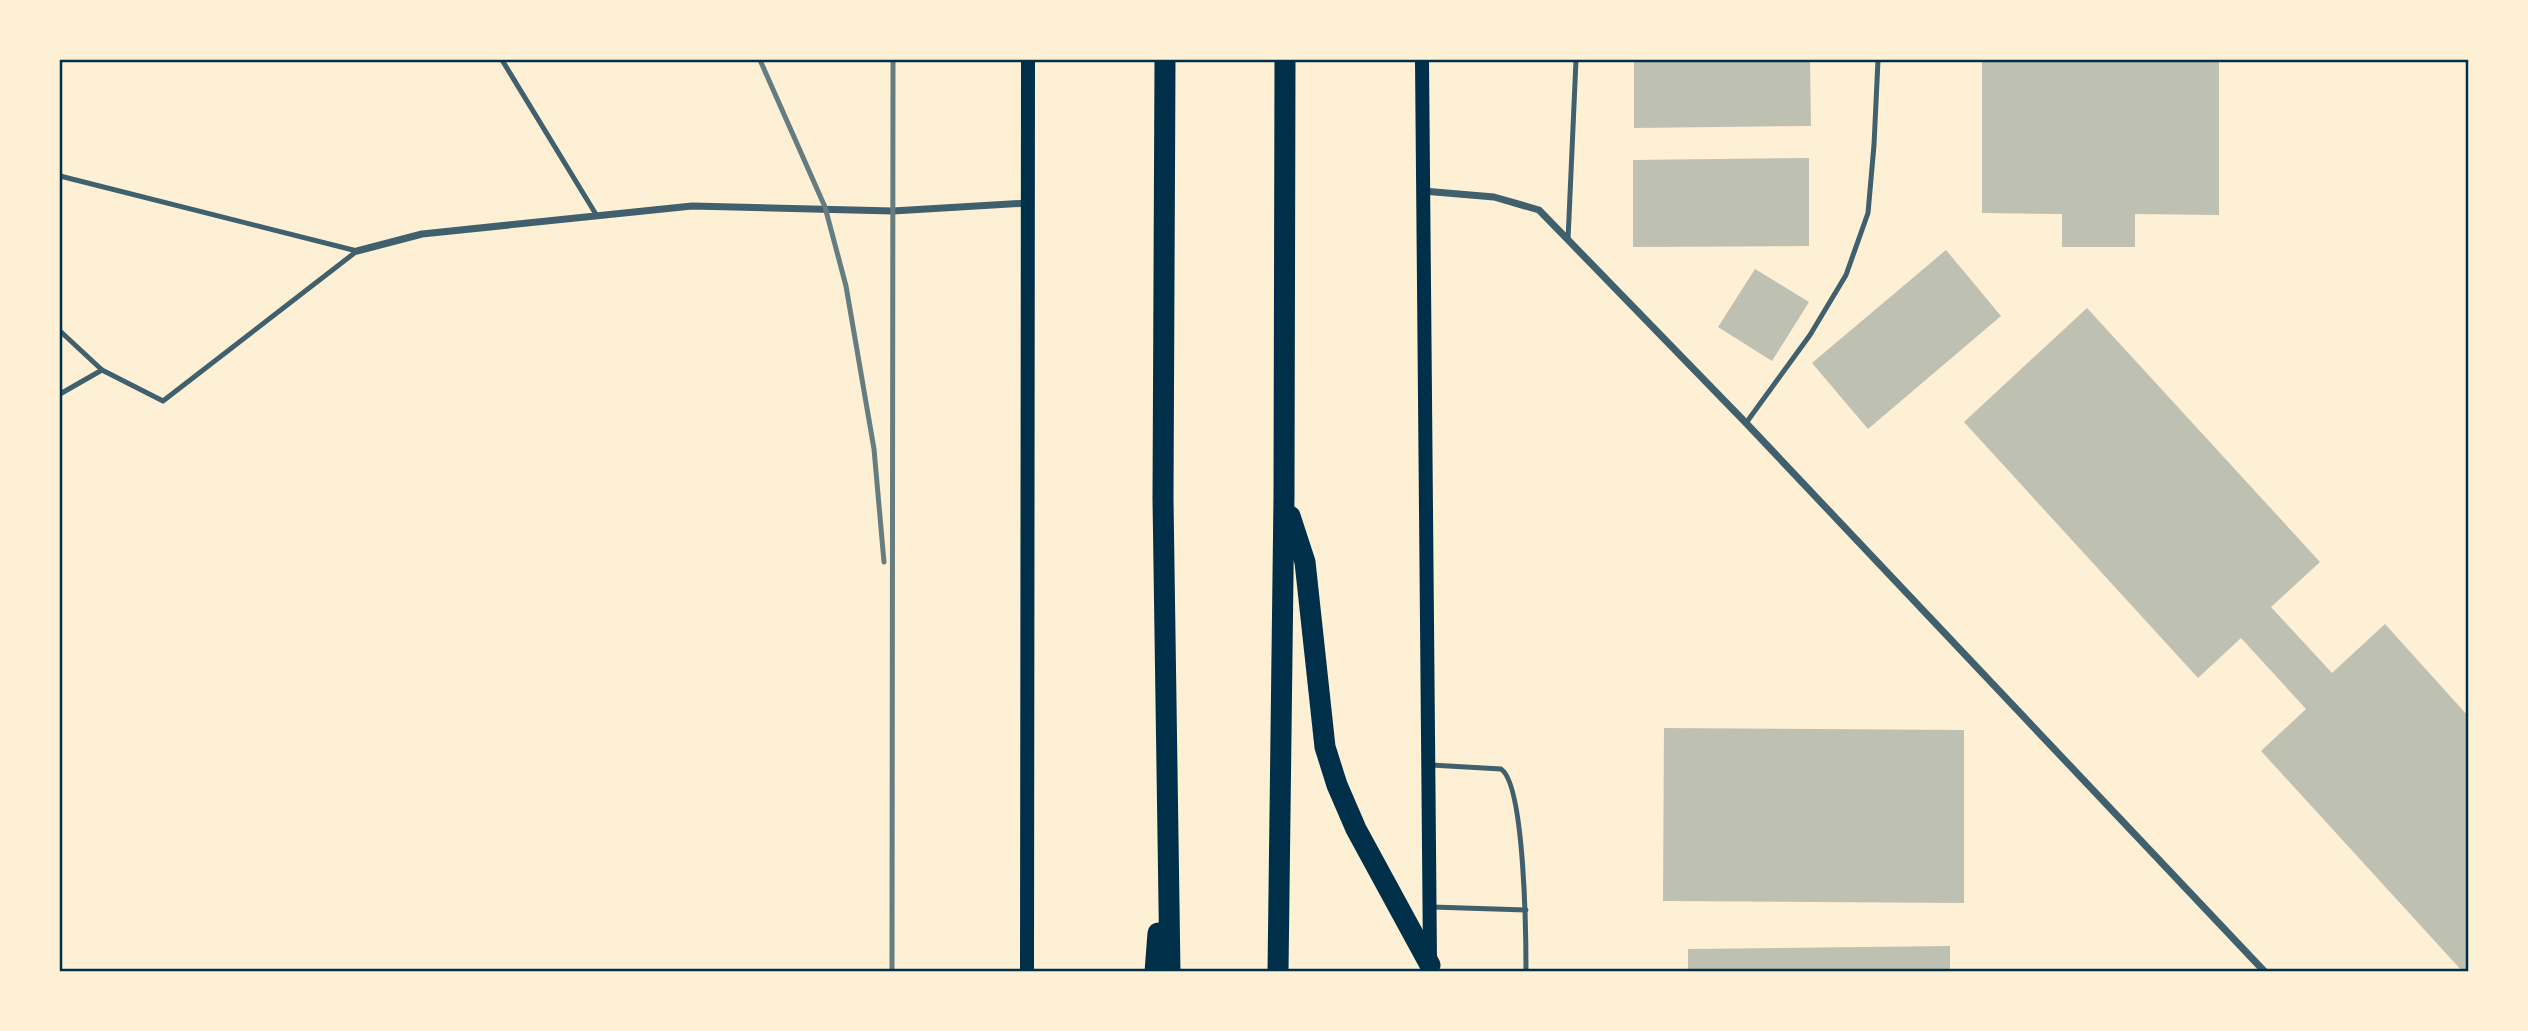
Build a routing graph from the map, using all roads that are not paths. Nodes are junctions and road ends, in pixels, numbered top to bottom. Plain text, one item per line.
1 (502, 60) edge
2 (1028, 60) edge
3 (1165, 60) edge
4 (1285, 60) edge
5 (1422, 60) edge
6 (1576, 60) edge
7 (1878, 60) edge
8 (60, 176) edge
9 (1423, 191) junction
10 (1028, 204) junction
11 (597, 216) junction
12 (1568, 240) junction
13 (358, 251) junction
14 (60, 331) edge
15 (102, 370) junction
16 (60, 394) edge
17 (1746, 423) junction
18 (1284, 496) junction
19 (1428, 765) junction
20 (1170, 823) junction
21 (1429, 906) junction
22 (1526, 911) junction
23 (1430, 968) edge
24 (1027, 971) edge
25 (1154, 971) edge
26 (1170, 971) edge
27 (1278, 971) edge
28 (1526, 971) edge
29 (2265, 971) edge

1 - 11 lane
2 - 10 main road
3 - 20 highway
4 - 18 highway
5 - 9 main road
6 - 12 lane
7 - 17 lane
8 - 13 lane
9 - 12 street
9 - 19 main road
10 - 11 street
10 - 24 main road
11 - 13 street
12 - 17 street
13 - 15 lane
14 - 15 lane
15 - 16 lane
17 - 29 street
18 - 23 highway
18 - 27 highway
19 - 21 main road
19 - 22 lane
20 - 25 highway
20 - 26 highway
21 - 22 lane
21 - 23 main road
22 - 28 lane

